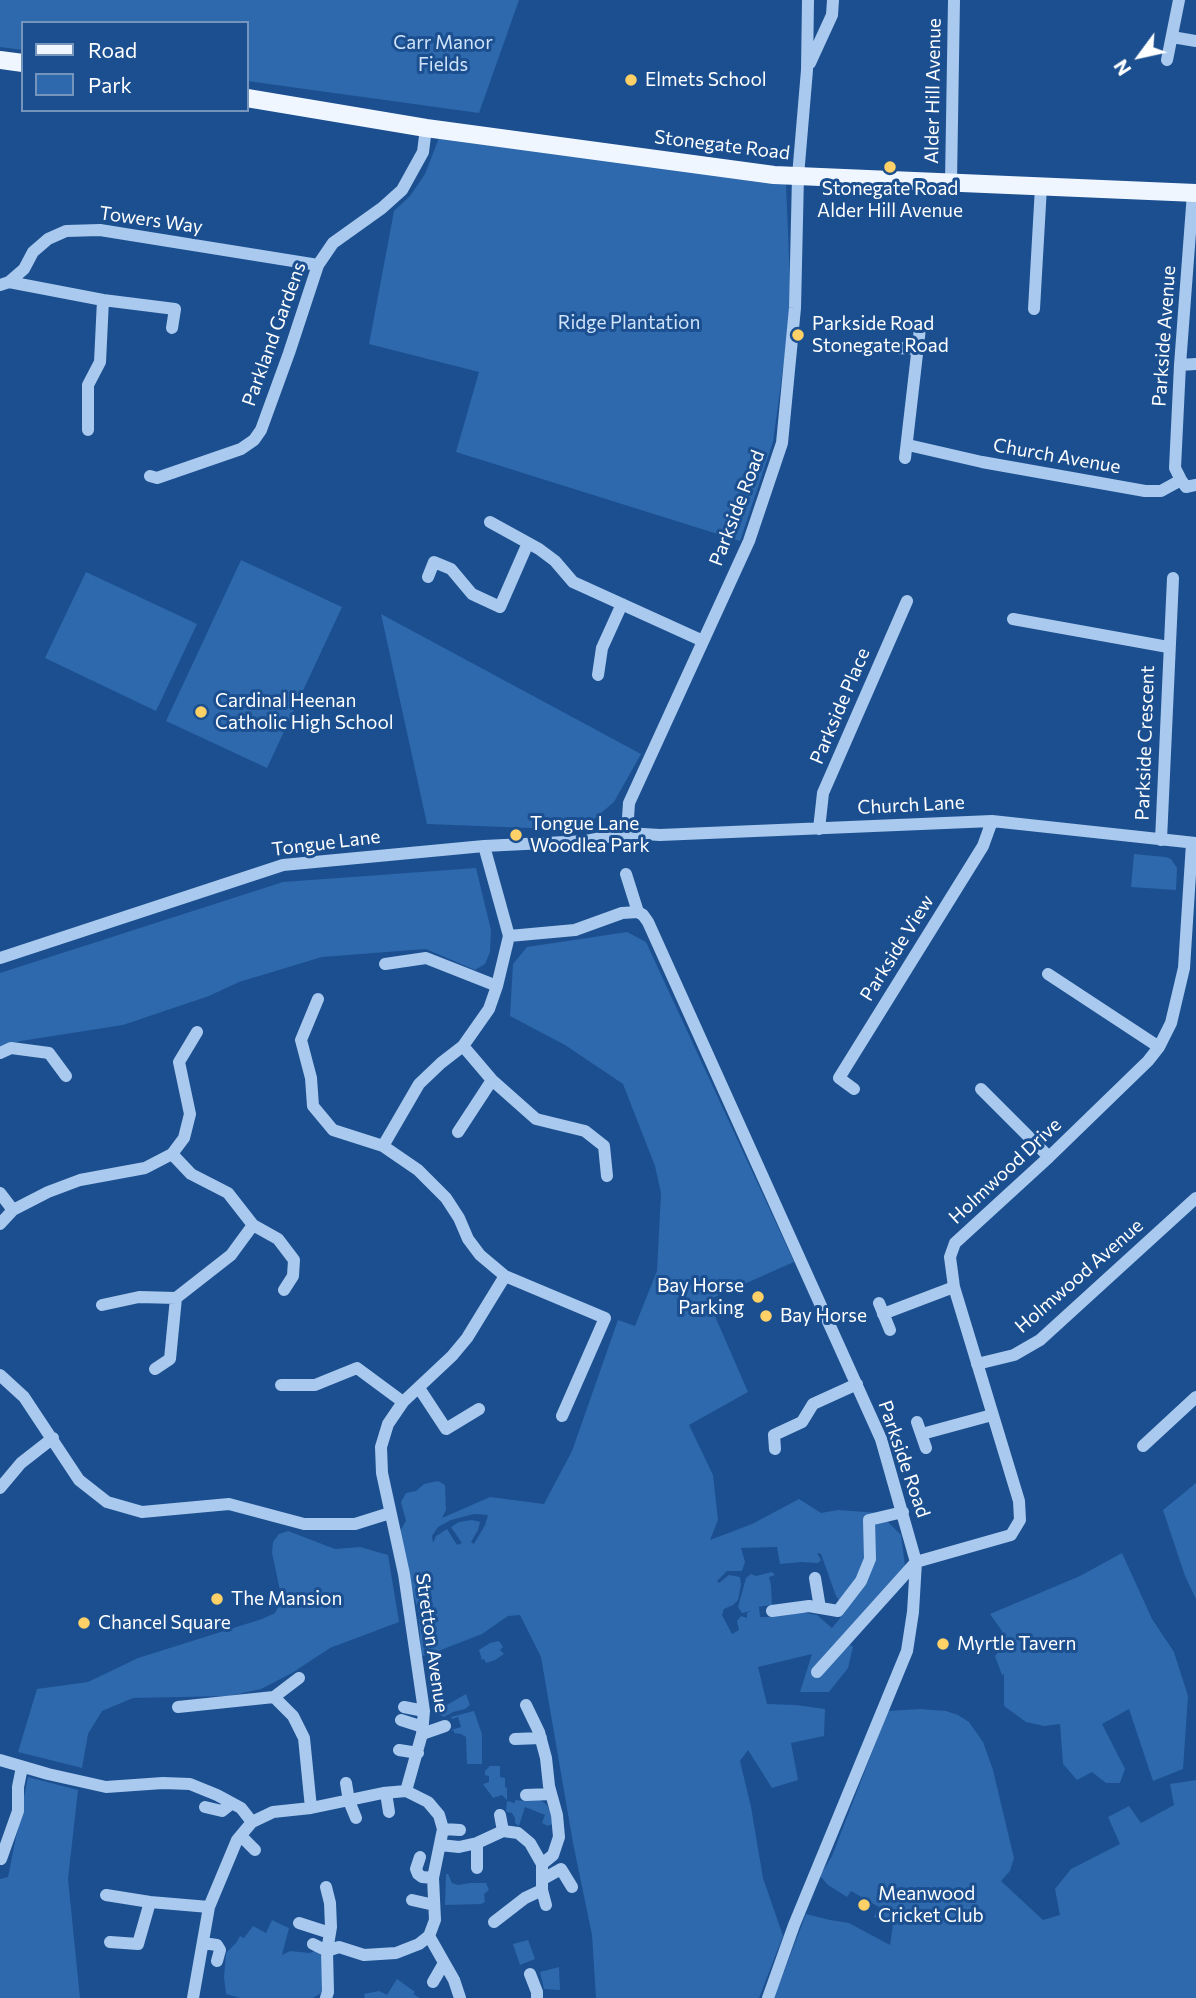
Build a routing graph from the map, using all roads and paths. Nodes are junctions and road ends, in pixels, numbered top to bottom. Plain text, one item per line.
1 (807, 0) edge
2 (833, 0) edge
3 (954, 0) edge
4 (1179, 0) edge
5 (1172, 37) junction
6 (1196, 41) edge
7 (0, 60) edge
8 (1167, 60) dead end
9 (21, 63) edge
10 (807, 70) junction
11 (248, 98) edge
12 (426, 128) junction
13 (798, 176) junction
14 (951, 182) junction
15 (1041, 187) junction
16 (1194, 193) edge
17 (318, 265) junction
18 (5, 284) edge
19 (103, 300) junction
20 (1034, 309) dead end
21 (172, 328) dead end
22 (920, 328) dead end
23 (896, 348) dead end
24 (919, 349) junction
25 (1196, 364) edge
26 (1180, 365) junction
27 (88, 430) dead end
28 (150, 476) dead end
29 (1181, 480) junction
30 (1196, 485) edge
31 (490, 522) dead end
32 (528, 543) junction
33 (428, 577) dead end
34 (1172, 578) dead end
35 (907, 601) dead end
36 (622, 604) junction
37 (1013, 619) dead end
38 (703, 641) junction
39 (1168, 647) junction
40 (598, 675) dead end
41 (992, 821) junction
42 (819, 829) junction
43 (627, 832) junction
44 (1161, 840) junction
45 (1194, 843) edge
46 (484, 846) junction
47 (626, 874) dead end
48 (638, 912) junction
49 (509, 936) junction
50 (0, 958) edge
51 (385, 964) dead end
52 (1190, 968) edge
53 (1048, 974) dead end
54 (497, 986) junction
55 (318, 999) dead end
56 (197, 1032) dead end
57 (463, 1046) junction
58 (1159, 1047) junction
59 (0, 1053) edge
60 (66, 1076) dead end
61 (492, 1080) junction
62 (981, 1089) dead end
63 (854, 1090) dead end
64 (458, 1132) dead end
65 (383, 1146) junction
66 (172, 1154) junction
67 (1049, 1157) junction
68 (607, 1176) dead end
69 (0, 1192) edge
70 (1196, 1198) edge
71 (13, 1210) junction
72 (0, 1224) edge
73 (253, 1225) junction
74 (505, 1276) junction
75 (954, 1287) junction
76 (284, 1290) dead end
77 (176, 1298) junction
78 (102, 1306) dead end
79 (890, 1330) dead end
80 (977, 1364) junction
81 (155, 1369) dead end
82 (0, 1375) edge
83 (857, 1384) junction
84 (282, 1385) dead end
85 (419, 1388) junction
86 (1196, 1397) edge
87 (403, 1402) junction
88 (479, 1409) dead end
89 (992, 1415) junction
90 (562, 1416) dead end
91 (53, 1438) junction
92 (1143, 1446) dead end
93 (926, 1448) dead end
94 (775, 1449) dead end
95 (0, 1488) edge
96 (903, 1512) junction
97 (390, 1513) junction
98 (916, 1562) junction
99 (816, 1578) dead end
100 (820, 1608) junction
101 (772, 1611) dead end
102 (817, 1672) dead end
103 (299, 1678) dead end
104 (274, 1697) junction
105 (526, 1705) dead end
106 (178, 1707) dead end
107 (424, 1711) junction
108 (445, 1726) dead end
109 (422, 1730) junction
110 (541, 1738) junction
111 (516, 1739) dead end
112 (399, 1751) dead end
113 (418, 1753) junction
114 (0, 1760) edge
115 (22, 1767) junction
116 (346, 1783) dead end
117 (406, 1791) junction
118 (386, 1793) junction
119 (551, 1794) junction
120 (526, 1795) dead end
121 (349, 1801) junction
122 (232, 1803) junction
123 (205, 1807) dead end
124 (311, 1808) junction
125 (389, 1812) dead end
126 (500, 1815) dead end
127 (356, 1818) dead end
128 (252, 1822) junction
129 (443, 1829) junction
130 (460, 1830) dead end
131 (503, 1831) junction
132 (241, 1836) junction
133 (477, 1843) junction
134 (440, 1845) junction
135 (255, 1850) dead end
136 (419, 1857) dead end
137 (1, 1859) edge
138 (542, 1864) junction
139 (477, 1868) dead end
140 (433, 1878) junction
141 (542, 1884) junction
142 (326, 1886) dead end
143 (572, 1887) dead end
144 (106, 1895) dead end
145 (412, 1900) dead end
146 (150, 1902) junction
147 (434, 1905) junction
148 (547, 1905) dead end
149 (209, 1907) junction
150 (494, 1922) dead end
151 (299, 1923) dead end
152 (330, 1933) junction
153 (429, 1936) junction
154 (110, 1942) dead end
155 (203, 1943) junction
156 (313, 1944) dead end
157 (327, 1951) junction
158 (217, 1961) dead end
159 (444, 1963) junction
160 (530, 1974) dead end
161 (433, 1982) dead end
162 (195, 1996) edge
163 (456, 1996) edge
164 (326, 1998) edge
165 (537, 1998) edge
166 (768, 1998) edge

1 - 10 street
2 - 10 street
3 - 14 street, Alder Hill Avenue
4 - 5 street
5 - 6 street
5 - 8 street
7 - 9 main road
10 - 13 street, Parkside Road
11 - 12 main road, Stonegate Road
12 - 13 main road, Stonegate Road
12 - 17 street, Parkland Gardens
13 - 14 main road, Stonegate Road
13 - 38 street, Parkside Road
14 - 15 main road, Stonegate Road
15 - 16 main road, Stonegate Road
15 - 20 street
16 - 26 street, Parkside Avenue
17 - 18 street, Towers Way
17 - 28 street, Parkland Gardens
18 - 19 street
19 - 21 street
19 - 27 street
22 - 24 street
23 - 24 street
24 - 29 street, Church Avenue
25 - 26 street
26 - 29 street, Parkside Avenue
29 - 30 street
31 - 32 street
32 - 33 street
32 - 36 street
34 - 39 street, Parkside Crescent
35 - 42 street, Parkside Place
36 - 38 street
36 - 40 street
37 - 39 street, Parkside Crescent
38 - 43 street, Parkside Road
39 - 44 street, Parkside Crescent
41 - 42 street, Church Lane
41 - 44 street, Church Lane
41 - 63 street, Parkside View
42 - 43 street, Church Lane
43 - 46 street, Tongue Lane
44 - 45 street, Church Lane
45 - 52 street, Holmwood Drive
46 - 49 street
46 - 50 street, Tongue Lane
47 - 48 street, Parkside Road
48 - 49 street
48 - 83 street, Parkside Road
49 - 54 street
51 - 54 street
52 - 58 street, Holmwood Drive
53 - 58 street
54 - 57 street
55 - 65 street
56 - 66 street
57 - 61 street
57 - 65 street
58 - 67 street, Holmwood Drive
59 - 60 street
61 - 64 street
61 - 68 street
62 - 67 street
65 - 74 street
66 - 71 street
66 - 73 street
67 - 75 street, Holmwood Drive
69 - 71 street
70 - 80 street, Holmwood Avenue
71 - 72 street
73 - 76 street
73 - 77 street
74 - 85 street, Stretton Avenue
74 - 90 street
75 - 79 street
75 - 80 street, Holmwood Drive
77 - 78 street
77 - 81 street
80 - 89 street, Holmwood Drive
82 - 91 street
83 - 94 street
83 - 96 street, Parkside Road
84 - 87 street
85 - 87 street, Stretton Avenue
85 - 88 street
86 - 92 street
87 - 97 street, Stretton Avenue
89 - 93 street
89 - 98 street, Holmwood Drive
91 - 95 street
91 - 97 street
96 - 98 street, Parkside Road
96 - 100 street
97 - 107 street, Stretton Avenue
98 - 102 street
98 - 166 street, Parkside Road
99 - 100 street
100 - 101 street
103 - 104 street
104 - 106 street
104 - 124 street
105 - 110 street
107 - 109 street, Stretton Avenue
107 - 109 street
108 - 109 street
109 - 113 street, Stretton Avenue
110 - 111 street
110 - 119 street
112 - 113 street
113 - 117 street, Stretton Avenue
114 - 115 street
115 - 122 street
115 - 137 street
116 - 121 street
117 - 118 street
117 - 129 street
118 - 121 street
118 - 125 street
119 - 120 street
119 - 138 street
121 - 124 street
121 - 127 street
122 - 123 street
122 - 128 street
124 - 128 street
126 - 131 street
128 - 132 street
129 - 130 street
129 - 134 street
131 - 133 street
131 - 138 street
132 - 135 street
132 - 149 street
133 - 134 street
133 - 139 street
134 - 140 street
136 - 140 street
138 - 141 street
140 - 147 street
141 - 143 street
141 - 148 street
141 - 150 street
142 - 152 street
144 - 146 street
145 - 147 street
146 - 149 street
146 - 154 street
147 - 153 street
149 - 155 street
151 - 152 street
152 - 157 street
153 - 157 street
153 - 159 street
155 - 158 street
155 - 162 street
156 - 157 street
157 - 164 street
159 - 161 street
159 - 163 street
160 - 165 street

